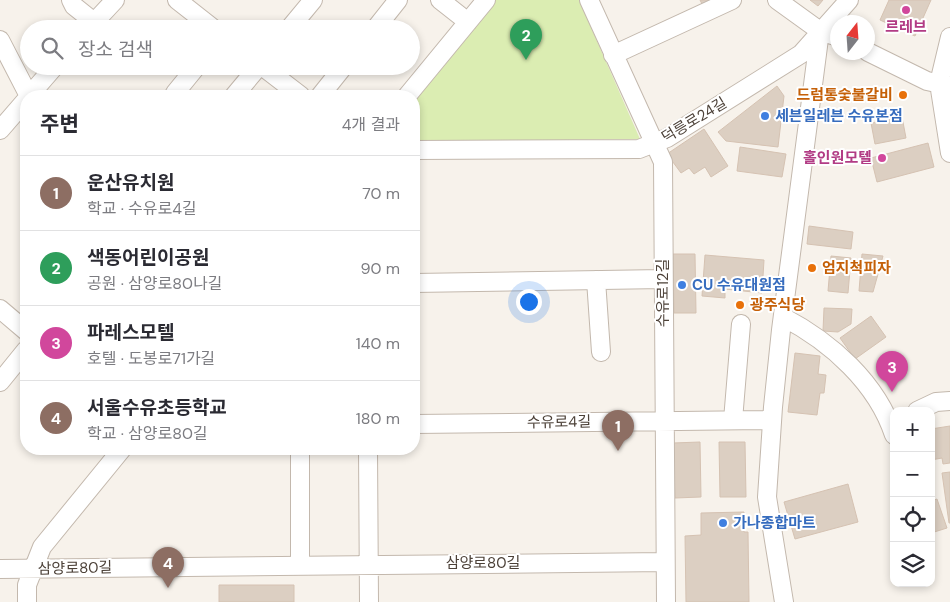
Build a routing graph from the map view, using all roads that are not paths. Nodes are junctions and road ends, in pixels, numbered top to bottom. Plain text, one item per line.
1 (70, 0) edge
2 (115, 0) edge
3 (177, 0) edge
4 (313, 0) edge
5 (398, 0) edge
6 (440, 0) edge
7 (486, 0) edge
8 (588, 0) edge
9 (732, 0) edge
10 (777, 0) edge
11 (849, 0) edge
12 (86, 20) edge
13 (97, 20) edge
14 (203, 20) edge
15 (296, 20) edge
16 (382, 20) edge
17 (468, 22) junction
18 (820, 31) junction
19 (830, 34) edge
20 (950, 37) edge
21 (0, 40) edge
22 (613, 55) junction
23 (875, 55) edge
24 (47, 75) edge
25 (190, 75) edge
26 (252, 75) edge
27 (272, 75) edge
28 (337, 75) edge
29 (944, 85) edge
30 (26, 90) edge
31 (34, 90) edge
32 (178, 90) edge
33 (239, 90) edge
34 (293, 90) edge
35 (325, 90) edge
36 (411, 90) edge
37 (20, 107) edge
38 (0, 130) edge
39 (653, 144) junction
40 (420, 150) edge
41 (950, 152) edge
42 (663, 279) junction
43 (596, 280) junction
44 (420, 283) edge
45 (0, 309) edge
46 (783, 317) junction
47 (740, 324) dead end
48 (20, 326) edge
49 (601, 352) dead end
50 (20, 357) edge
51 (0, 382) edge
52 (950, 400) edge
53 (925, 407) edge
54 (733, 420) junction
55 (772, 420) junction
56 (664, 421) junction
57 (420, 424) edge
58 (890, 424) edge
59 (117, 455) edge
60 (300, 455) edge
61 (368, 455) edge
62 (665, 562) junction
63 (369, 564) junction
64 (300, 565) junction
65 (33, 568) junction
66 (0, 569) edge
67 (27, 602) edge
68 (369, 602) edge
69 (666, 602) edge
70 (784, 602) edge

1 - 12 street
2 - 13 street
3 - 14 street
4 - 15 street
5 - 16 street
6 - 17 street
7 - 17 street
8 - 22 street, 수유로12길
9 - 22 street
10 - 18 street
11 - 18 street, 덕릉로24길
17 - 36 street
18 - 19 street
18 - 39 street, 덕릉로24길
18 - 46 street
20 - 29 street
21 - 30 street
22 - 39 street, 수유로12길
23 - 29 street
24 - 31 street
25 - 32 street
26 - 33 street
27 - 34 street
28 - 35 street
29 - 41 street
37 - 38 street
39 - 40 street, 덕릉로24길
39 - 42 street, 수유로12길
42 - 43 street
42 - 56 street, 수유로12길
43 - 44 street
43 - 49 street
45 - 48 street
46 - 55 street
46 - 58 street
47 - 54 street
50 - 51 street
52 - 53 street
54 - 55 street, 수유로4길
54 - 56 street, 수유로4길
55 - 70 street
56 - 57 street, 수유로4길
56 - 62 street, 수유로12길
59 - 65 street
60 - 64 street
61 - 63 street
62 - 63 street, 삼양로80길
62 - 69 street, 수유로12길
63 - 64 street, 삼양로80길
63 - 68 street
64 - 65 street, 삼양로80길
65 - 66 street, 삼양로80길
65 - 67 street

